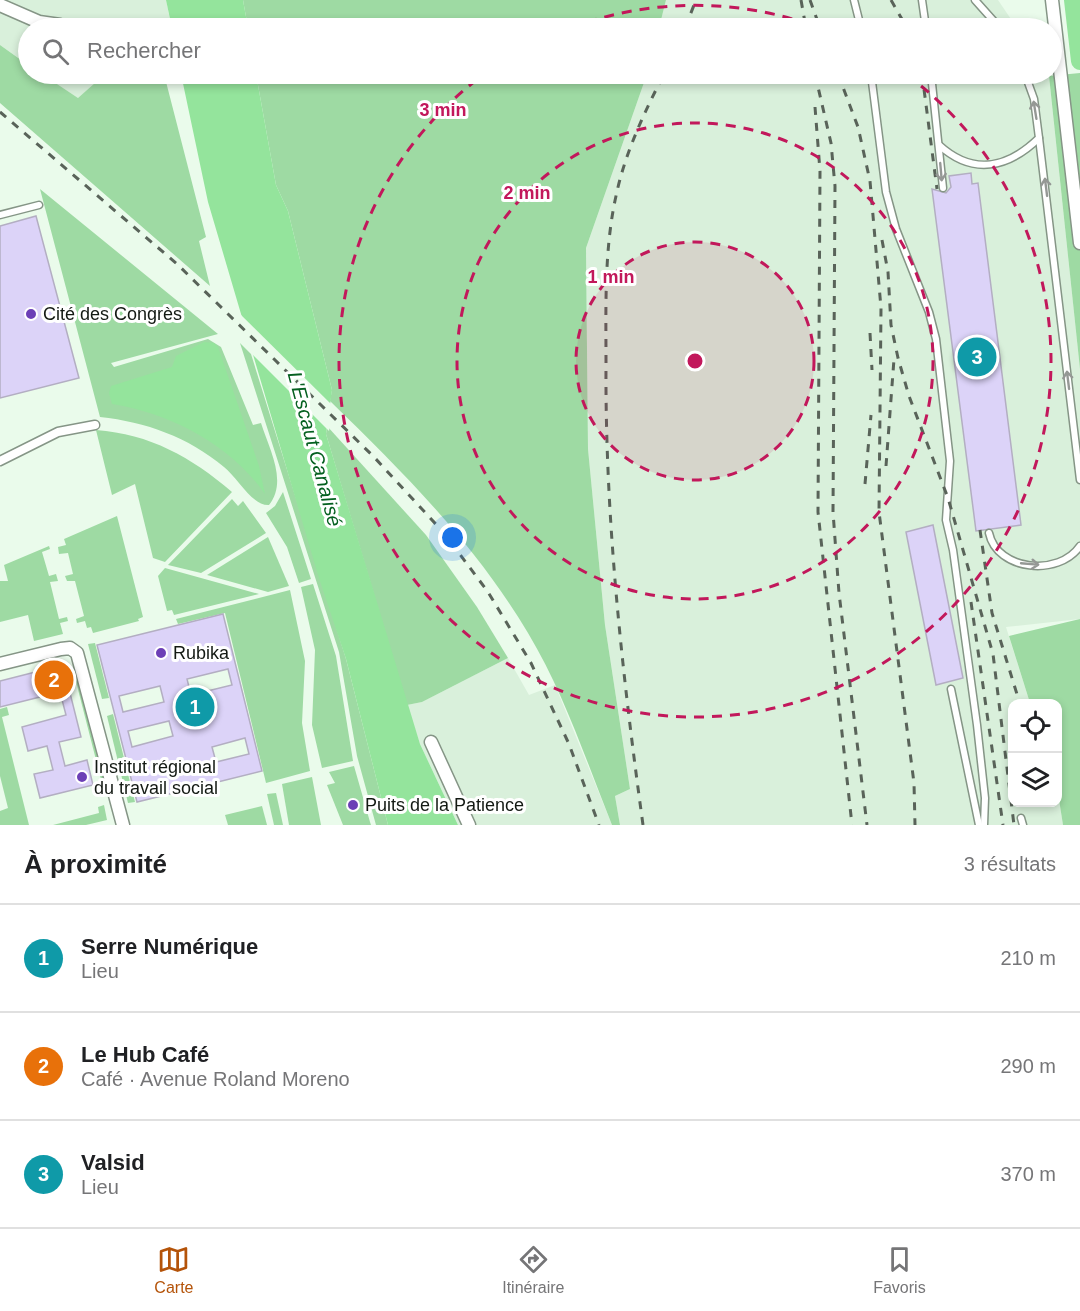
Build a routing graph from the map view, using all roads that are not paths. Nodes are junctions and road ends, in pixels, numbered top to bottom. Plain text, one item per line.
1 (854, 0) edge
2 (922, 0) edge
3 (975, 0) edge
4 (1052, 0) edge
5 (0, 5) edge
6 (30, 18) edge
7 (858, 18) edge
8 (925, 18) edge
9 (991, 18) edge
10 (1054, 18) edge
11 (872, 84) edge
12 (932, 84) edge
13 (1029, 84) edge
14 (1062, 84) edge
15 (1039, 138) junction
16 (939, 145) junction
17 (943, 188) dead end
18 (39, 205) dead end
19 (0, 215) edge
20 (1080, 243) edge
21 (95, 425) dead end
22 (0, 461) edge
23 (1080, 480) edge
24 (989, 532) dead end
25 (1080, 546) edge
26 (0, 664) edge
27 (951, 689) dead end
28 (431, 742) dead end
29 (123, 825) edge
30 (469, 825) edge
31 (979, 825) edge
32 (984, 825) edge

1 - 7 lane
2 - 8 lane
3 - 9 lane
4 - 10 street
5 - 6 street
11 - 32 lane
12 - 16 lane
15 -> 13 lane
14 - 20 street
15 - 16 lane
23 -> 15 lane
16 -> 17 lane
18 - 19 lane
21 - 22 street
24 -> 25 lane
26 - 29 street
27 - 31 lane
28 - 30 street

